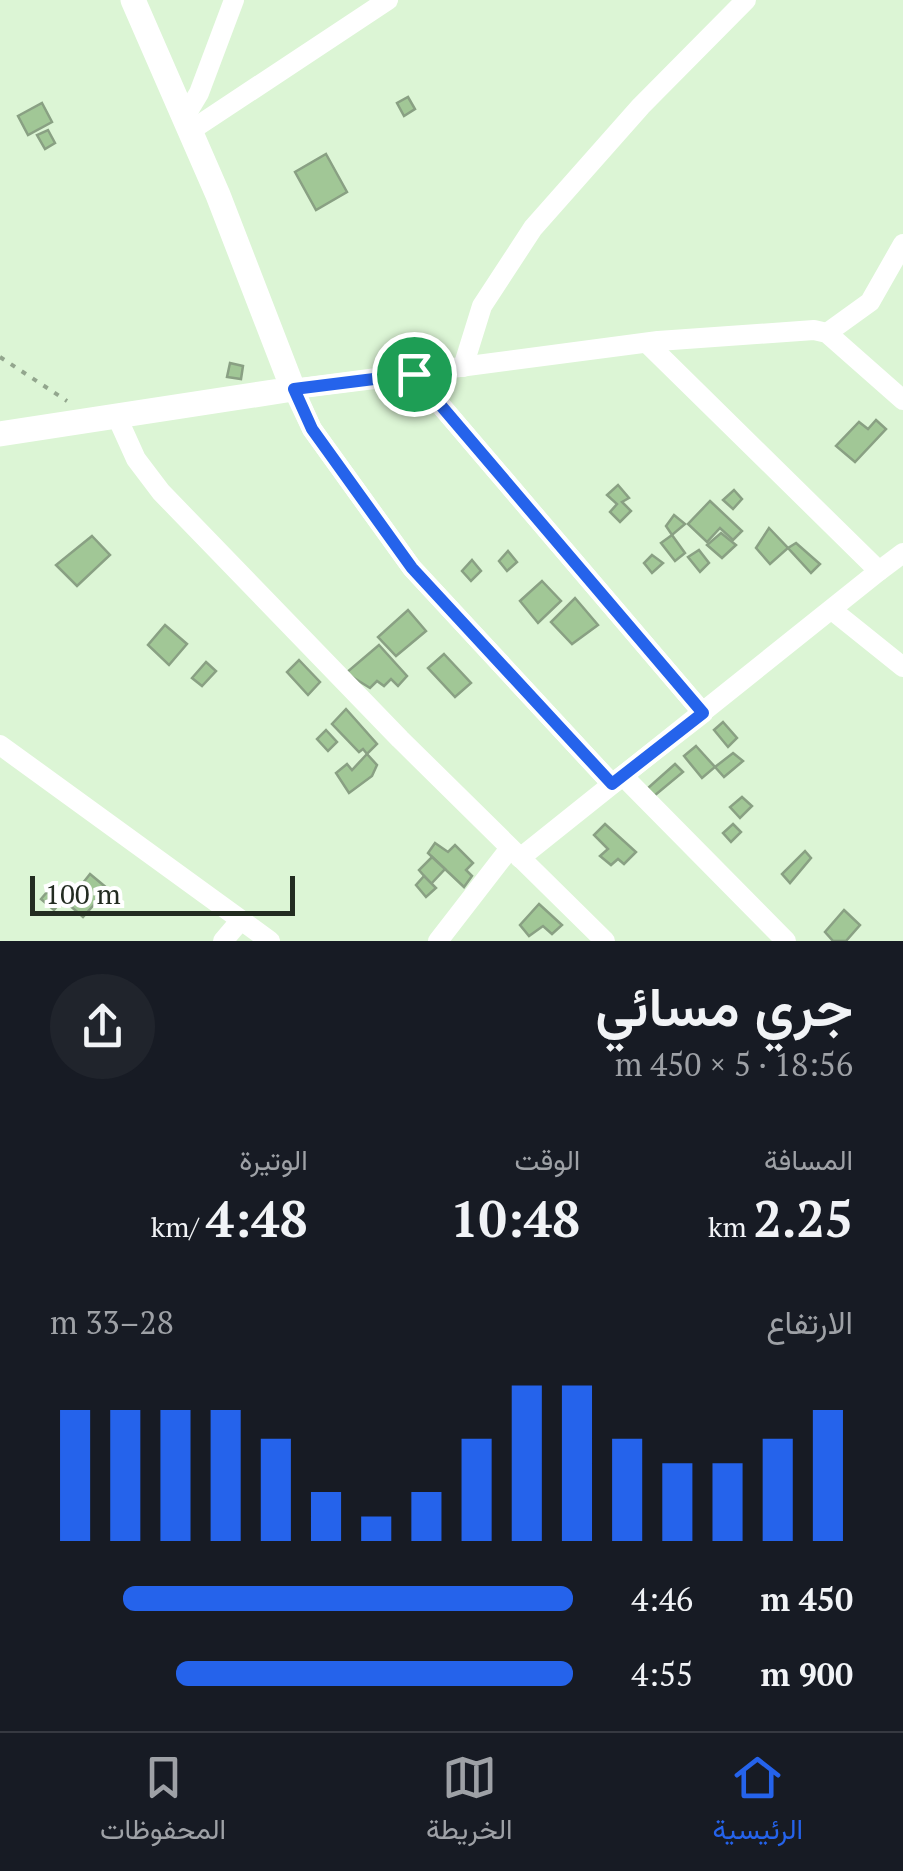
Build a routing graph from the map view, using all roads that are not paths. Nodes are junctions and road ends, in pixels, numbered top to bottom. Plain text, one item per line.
1 (133, 0) edge
2 (234, 0) edge
3 (388, 0) edge
4 (746, 0) edge
5 (187, 124) junction
6 (903, 244) edge
7 (827, 334) junction
8 (647, 343) junction
9 (463, 367) junction
10 (414, 374) junction
11 (294, 389) junction
12 (903, 400) edge
13 (107, 419) junction
14 (0, 434) edge
15 (903, 552) edge
16 (879, 571) junction
17 (832, 610) junction
18 (903, 667) edge
19 (703, 713) junction
20 (0, 744) edge
21 (617, 780) junction
22 (515, 853) junction
23 (240, 921) junction
24 (224, 941) edge
25 (270, 941) edge
26 (438, 941) edge
27 (605, 941) edge
28 (786, 941) edge

1 - 5 street
2 - 5 street
3 - 5 street
4 - 9 street
5 - 11 street
6 - 7 street
7 - 8 street
7 - 12 street
8 - 9 street
8 - 16 street
9 - 10 street
10 - 11 street
10 - 19 street
11 - 13 street
11 - 21 street
13 - 14 street
13 - 22 street
15 - 16 street
16 - 17 street
17 - 18 street
17 - 19 street
19 - 21 street
20 - 23 street
21 - 22 street
21 - 28 street
22 - 26 street
22 - 27 street
23 - 24 street
23 - 25 street

